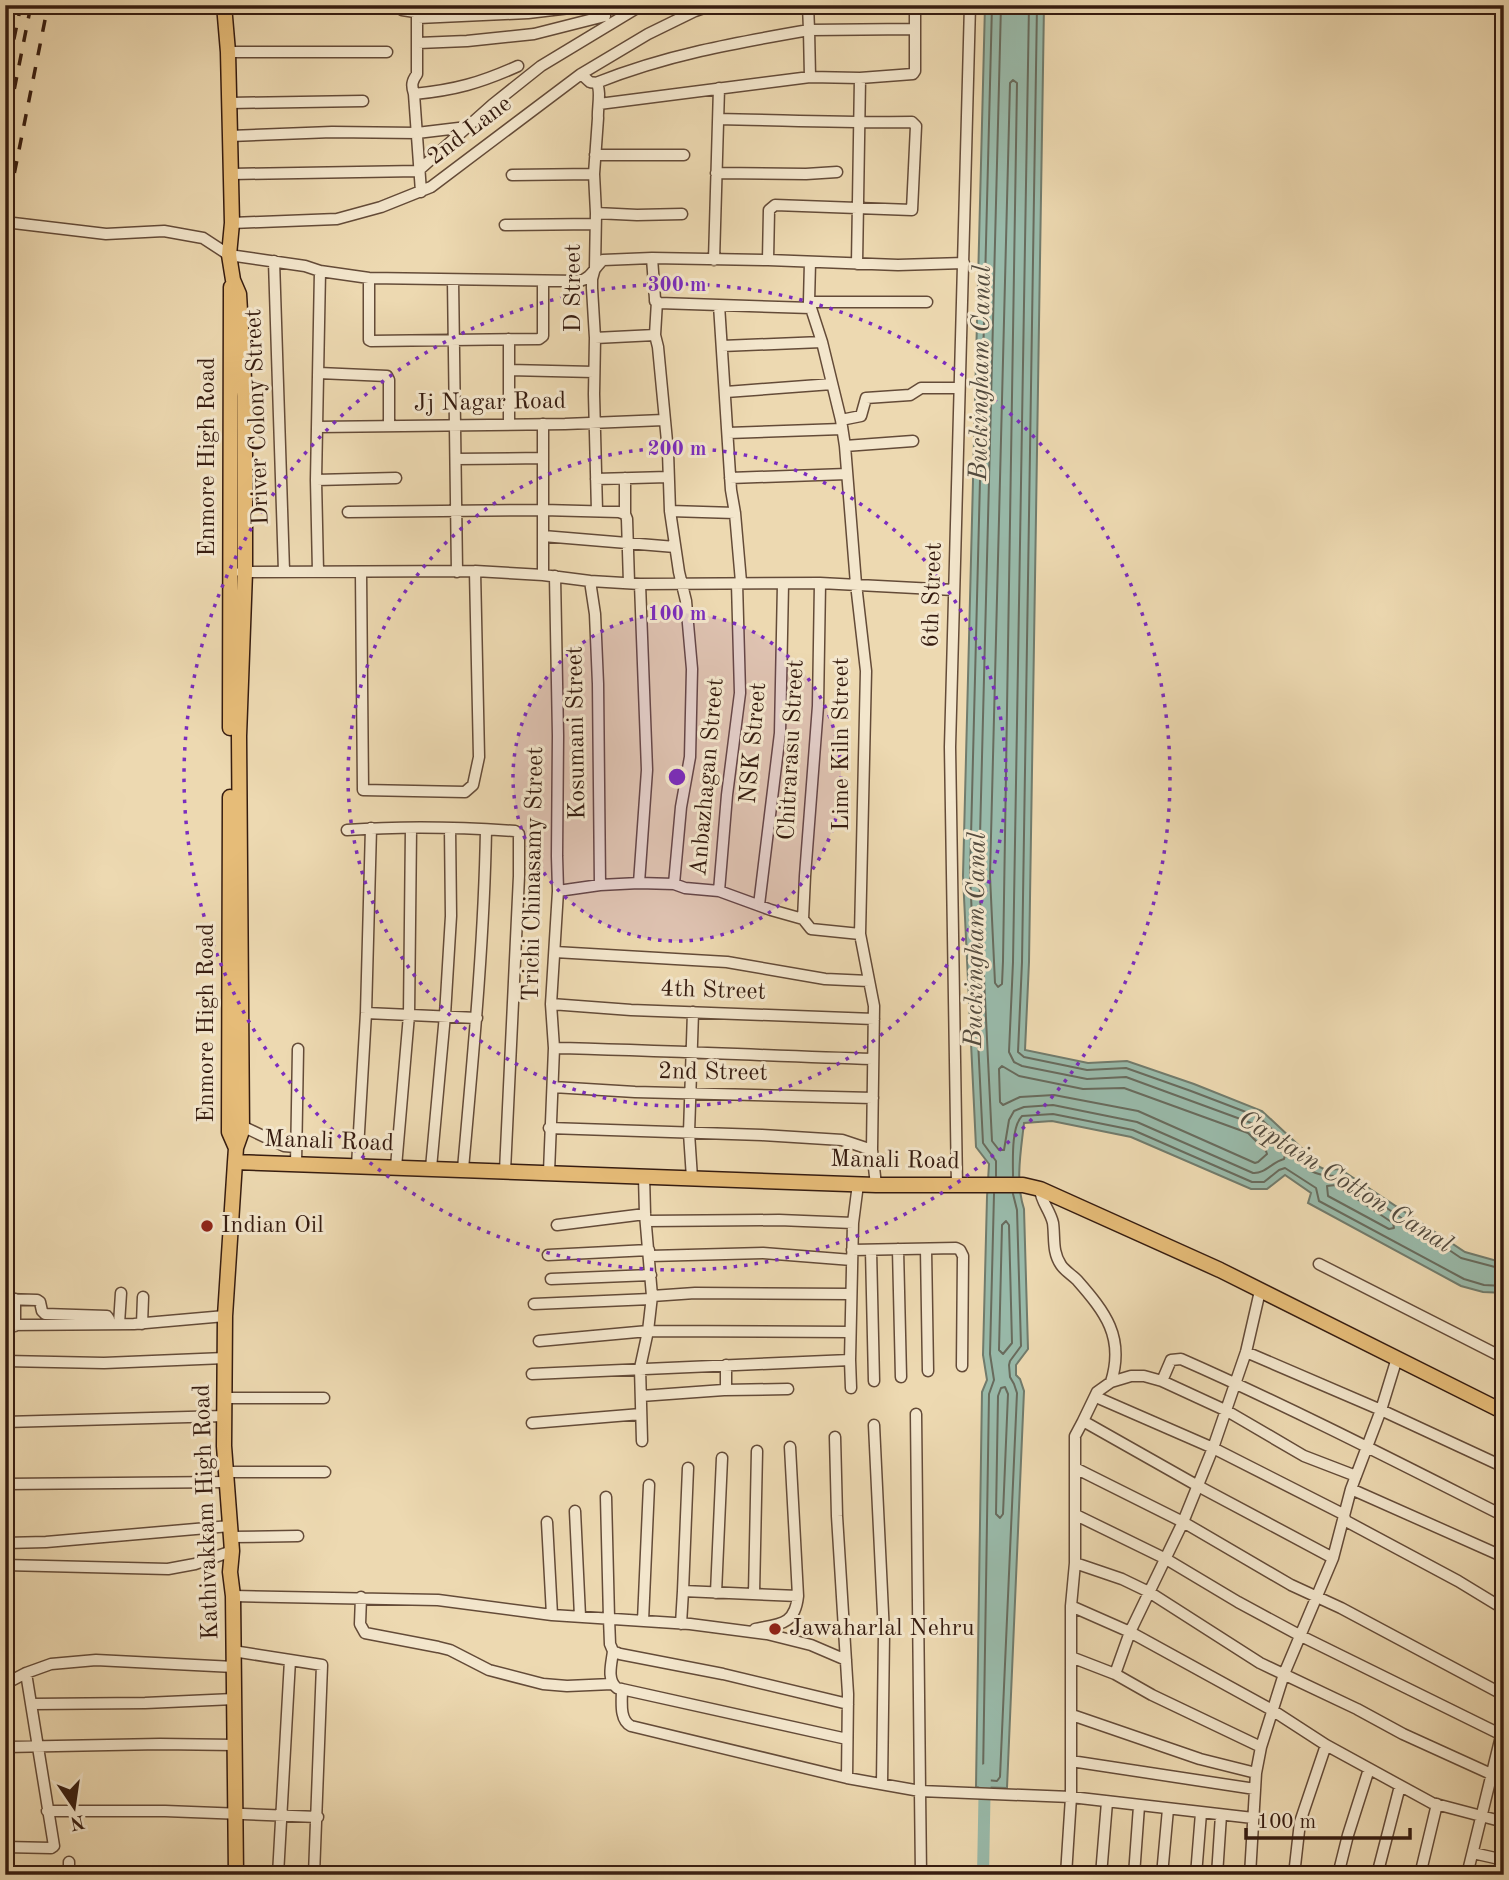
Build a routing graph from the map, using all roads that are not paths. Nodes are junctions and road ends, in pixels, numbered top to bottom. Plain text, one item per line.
1 (267, 5) edge
2 (341, 5) edge
3 (595, 5) edge
4 (642, 5) edge
5 (712, 5) edge
6 (808, 5) edge
7 (915, 5) edge
8 (970, 5) edge
9 (400, 6) edge
10 (227, 9) edge
11 (605, 16) dead end
12 (418, 18) junction
13 (914, 29) junction
14 (808, 30) junction
15 (418, 43) junction
16 (228, 52) junction
17 (387, 52) dead end
18 (518, 66) dead end
19 (581, 74) junction
20 (810, 77) junction
21 (860, 78) junction
22 (596, 83) junction
23 (719, 88) junction
24 (414, 94) junction
25 (363, 101) dead end
26 (229, 103) junction
27 (599, 104) junction
28 (719, 119) junction
29 (861, 123) junction
30 (467, 127) junction
31 (417, 132) junction
32 (230, 136) junction
33 (595, 155) junction
34 (684, 155) dead end
35 (418, 171) junction
36 (836, 172) dead end
37 (716, 173) junction
38 (231, 174) junction
39 (594, 174) junction
40 (512, 175) dead end
41 (421, 192) junction
42 (859, 209) junction
43 (682, 214) dead end
44 (595, 218) junction
45 (5, 222) edge
46 (232, 223) junction
47 (505, 225) dead end
48 (229, 255) junction
49 (652, 258) junction
50 (714, 260) junction
51 (768, 260) junction
52 (274, 261) junction
53 (810, 262) junction
54 (964, 263) junction
55 (857, 264) junction
56 (595, 268) junction
57 (320, 271) junction
58 (369, 278) junction
59 (453, 280) junction
60 (543, 282) junction
61 (657, 301) junction
62 (927, 302) dead end
63 (719, 305) junction
64 (810, 305) junction
65 (654, 335) junction
66 (595, 338) junction
67 (509, 339) junction
68 (455, 340) junction
69 (822, 342) junction
70 (722, 346) junction
71 (509, 370) junction
72 (594, 372) junction
73 (319, 373) junction
74 (832, 384) junction
75 (959, 388) junction
76 (726, 391) junction
77 (664, 420) junction
78 (595, 422) junction
79 (509, 424) junction
80 (543, 424) junction
81 (841, 424) junction
82 (456, 425) junction
83 (389, 426) junction
84 (317, 428) junction
85 (728, 433) junction
86 (913, 441) dead end
87 (845, 446) junction
88 (456, 458) junction
89 (543, 458) junction
90 (847, 474) junction
91 (668, 477) junction
92 (396, 478) dead end
93 (625, 478) junction
94 (730, 478) junction
95 (596, 479) junction
96 (316, 480) junction
97 (543, 510) junction
98 (456, 511) junction
99 (597, 511) junction
100 (670, 511) junction
101 (348, 512) dead end
102 (735, 513) junction
103 (625, 514) junction
104 (543, 536) junction
105 (629, 545) junction
106 (675, 547) junction
107 (284, 571) junction
108 (318, 571) junction
109 (475, 571) junction
110 (238, 572) junction
111 (361, 572) junction
112 (457, 572) junction
113 (542, 575) junction
114 (555, 576) junction
115 (590, 581) junction
116 (739, 582) junction
117 (682, 583) junction
118 (820, 583) junction
119 (635, 584) junction
120 (783, 584) junction
121 (856, 584) junction
122 (954, 590) junction
123 (371, 828) junction
124 (411, 828) junction
125 (450, 828) junction
126 (347, 830) dead end
127 (486, 830) junction
128 (639, 883) junction
129 (674, 884) junction
130 (600, 885) junction
131 (558, 891) junction
132 (719, 891) junction
133 (759, 905) junction
134 (803, 919) junction
135 (860, 934) junction
136 (555, 952) junction
137 (869, 981) junction
138 (551, 1004) junction
139 (693, 1012) junction
140 (366, 1013) junction
141 (409, 1015) junction
142 (445, 1015) junction
143 (477, 1018) junction
144 (874, 1019) junction
145 (554, 1048) junction
146 (298, 1049) dead end
147 (691, 1052) junction
148 (873, 1059) junction
149 (552, 1087) junction
150 (690, 1093) junction
151 (873, 1098) junction
152 (242, 1126) junction
153 (549, 1128) junction
154 (689, 1133) junction
155 (296, 1147) junction
156 (872, 1150) junction
157 (236, 1155) junction
158 (296, 1164) junction
159 (357, 1166) junction
160 (396, 1167) junction
161 (431, 1168) junction
162 (463, 1170) junction
163 (505, 1171) junction
164 (549, 1172) junction
165 (644, 1176) junction
166 (692, 1178) junction
167 (858, 1184) junction
168 (876, 1185) junction
169 (957, 1186) junction
170 (1040, 1189) junction
171 (645, 1217) junction
172 (853, 1223) junction
173 (558, 1225) dead end
174 (926, 1249) junction
175 (871, 1250) junction
176 (898, 1250) junction
177 (650, 1253) junction
178 (548, 1255) dead end
179 (852, 1255) junction
180 (1319, 1264) dead end
181 (651, 1275) junction
182 (551, 1279) dead end
183 (1260, 1291) junction
184 (121, 1293) dead end
185 (851, 1294) junction
186 (143, 1297) dead end
187 (652, 1298) junction
188 (10, 1299) edge
189 (534, 1304) dead end
190 (42, 1311) junction
191 (225, 1316) junction
192 (114, 1324) junction
193 (142, 1324) junction
194 (10, 1326) edge
195 (41, 1326) junction
196 (648, 1331) junction
197 (850, 1332) junction
198 (539, 1340) dead end
199 (1246, 1352) junction
200 (225, 1358) junction
201 (1504, 1358) edge
202 (1397, 1359) junction
203 (850, 1360) junction
204 (5, 1361) edge
205 (726, 1365) junction
206 (962, 1366) dead end
207 (640, 1368) junction
208 (928, 1371) dead end
209 (532, 1374) dead end
210 (901, 1377) dead end
211 (874, 1381) dead end
212 (1162, 1381) junction
213 (1111, 1382) junction
214 (1235, 1383) junction
215 (851, 1388) dead end
216 (788, 1389) dead end
217 (724, 1390) junction
218 (640, 1396) junction
219 (1096, 1397) junction
220 (225, 1398) junction
221 (324, 1398) dead end
222 (1381, 1410) junction
223 (1227, 1411) junction
224 (1504, 1412) edge
225 (916, 1414) dead end
226 (641, 1415) junction
227 (225, 1416) junction
228 (1083, 1421) junction
229 (5, 1422) edge
230 (532, 1423) dead end
231 (874, 1425) dead end
232 (835, 1437) dead end
233 (642, 1441) dead end
234 (790, 1447) dead end
235 (1367, 1447) junction
236 (1213, 1448) junction
237 (757, 1451) dead end
238 (722, 1458) dead end
239 (1504, 1467) edge
240 (688, 1468) dead end
241 (1075, 1468) junction
242 (325, 1472) dead end
243 (1356, 1476) junction
244 (227, 1477) junction
245 (5, 1484) edge
246 (649, 1485) dead end
247 (1198, 1486) junction
248 (1351, 1489) junction
249 (606, 1497) dead end
250 (575, 1511) dead end
251 (1343, 1514) junction
252 (1076, 1515) junction
253 (1504, 1516) edge
254 (547, 1522) dead end
255 (1183, 1522) junction
256 (298, 1536) dead end
257 (231, 1538) junction
258 (5, 1543) edge
259 (1333, 1558) junction
260 (1504, 1558) edge
261 (1166, 1559) junction
262 (1075, 1563) junction
263 (5, 1565) edge
264 (682, 1591) junction
265 (1149, 1592) junction
266 (716, 1593) junction
267 (754, 1594) junction
268 (233, 1596) junction
269 (798, 1596) junction
270 (361, 1597) junction
271 (1316, 1597) junction
272 (1071, 1606) junction
273 (1504, 1609) edge
274 (552, 1615) junction
275 (580, 1616) junction
276 (609, 1618) junction
277 (643, 1621) junction
278 (681, 1623) junction
279 (745, 1631) junction
280 (1130, 1632) junction
281 (1301, 1636) junction
282 (233, 1651) junction
283 (613, 1651) junction
284 (1071, 1657) junction
285 (290, 1660) junction
286 (846, 1660) junction
287 (234, 1667) junction
288 (26, 1673) junction
289 (1115, 1674) junction
290 (1284, 1674) junction
291 (5, 1684) edge
292 (617, 1687) junction
293 (1504, 1695) edge
294 (234, 1699) junction
295 (32, 1704) junction
296 (848, 1704) junction
297 (1272, 1710) junction
298 (1072, 1715) junction
299 (1503, 1732) edge
300 (847, 1739) junction
301 (234, 1745) junction
302 (1326, 1745) junction
303 (38, 1746) junction
304 (5, 1747) edge
305 (1261, 1747) junction
306 (1071, 1761) junction
307 (1368, 1769) junction
308 (1256, 1773) junction
309 (1491, 1774) junction
310 (847, 1778) junction
311 (1504, 1778) edge
312 (882, 1784) junction
313 (1400, 1786) junction
314 (1255, 1789) junction
315 (920, 1791) junction
316 (1071, 1797) junction
317 (1107, 1802) junction
318 (1437, 1804) junction
319 (1139, 1806) junction
320 (1168, 1809) junction
321 (47, 1811) junction
322 (1201, 1813) junction
323 (235, 1815) junction
324 (280, 1815) junction
325 (1222, 1815) junction
326 (1482, 1816) junction
327 (318, 1817) junction
328 (1253, 1818) junction
329 (1504, 1822) edge
330 (5, 1847) edge
331 (1473, 1853) junction
332 (1504, 1860) edge
333 (69, 1862) dead end
334 (69, 1875) edge
335 (236, 1875) edge
336 (278, 1875) edge
337 (314, 1875) edge
338 (920, 1875) edge
339 (1066, 1875) edge
340 (1101, 1875) edge
341 (1134, 1875) edge
342 (1162, 1875) edge
343 (1196, 1875) edge
344 (1217, 1875) edge
345 (1250, 1875) edge
346 (1294, 1875) edge
347 (1338, 1875) edge
348 (1377, 1875) edge
349 (1420, 1875) edge
350 (1467, 1875) edge

1 - 10 street
2 - 9 street
3 - 12 street
4 - 30 street
5 - 19 street, 2nd Lane
6 - 14 street
7 - 13 street
8 - 54 street, 6th Street
9 - 12 street
10 - 16 main road, Enmore High Road
11 - 15 street
12 - 15 street
13 - 14 street
13 - 21 street
14 - 20 street
14 - 22 street
15 - 24 street
16 - 17 street
16 - 26 main road, Enmore High Road
18 - 24 street
19 - 22 street
19 - 41 street, 2nd Lane
20 - 21 street
20 - 23 street
21 - 29 street
22 - 27 street, D Street
23 - 27 street
23 - 28 street
24 - 31 street
25 - 26 street
26 - 32 main road, Enmore High Road
27 - 33 street, D Street
28 - 29 street
28 - 37 street
29 - 42 street
29 - 42 street
30 - 31 street
30 - 35 street
31 - 32 street
31 - 35 street
32 - 38 main road, Enmore High Road
33 - 34 street
33 - 39 street, D Street
35 - 38 street
35 - 41 street
36 - 37 street
37 - 50 street
38 - 46 main road, Enmore High Road
39 - 40 street
39 - 44 street, D Street
41 - 46 street, 2nd Lane
42 - 51 street
42 - 55 street
43 - 44 street
44 - 47 street
44 - 56 street, D Street
45 - 48 street
46 - 48 main road, Enmore High Road
48 - 52 street
48 - 110 main road, Enmore High Road
49 - 50 street
49 - 56 street
49 - 61 street
50 - 51 street
51 - 53 street
52 - 57 street
52 - 107 street, Driver Colony Street
53 - 55 street
53 - 64 street, Lime Kiln Street
54 - 55 street
54 - 75 street, 6th Street
56 - 60 street
56 - 66 street, D Street
57 - 58 street
57 - 73 street
58 - 59 street
58 - 68 street
59 - 60 street
59 - 68 street
60 - 67 street
61 - 63 street
61 - 65 street
62 - 64 street
63 - 64 street
63 - 70 street, Anbazhagan Street
64 - 69 street, Lime Kiln Street
65 - 66 street
65 - 77 street
66 - 72 street, D Street
67 - 68 street
67 - 71 street
68 - 82 street
69 - 70 street
69 - 74 street, Lime Kiln Street
70 - 76 street, Anbazhagan Street
71 - 72 street
71 - 79 street
72 - 78 street, D Street
73 - 83 street
73 - 84 street
74 - 76 street
74 - 81 street, Lime Kiln Street
75 - 81 street
75 - 122 street, 6th Street
76 - 85 street, Anbazhagan Street
77 - 78 street, Jj Nagar Road
77 - 91 street
78 - 80 street, Jj Nagar Road
78 - 95 street, D Street
79 - 80 street, Jj Nagar Road
79 - 82 street, Jj Nagar Road
80 - 89 street
81 - 85 street
81 - 87 street, Lime Kiln Street
82 - 83 street, Jj Nagar Road
82 - 88 street
83 - 84 street, Jj Nagar Road
84 - 96 street
85 - 94 street, Anbazhagan Street
86 - 87 street
87 - 90 street, Lime Kiln Street
88 - 89 street
88 - 98 street
89 - 97 street
90 - 94 street
90 - 121 street, Lime Kiln Street
91 - 93 street
91 - 100 street
92 - 96 street
93 - 95 street
93 - 103 street
94 - 102 street, Anbazhagan Street
95 - 99 street, D Street
96 - 108 street
97 - 98 street
97 - 99 street
97 - 104 street
98 - 101 street
98 - 112 street
99 - 103 street
100 - 102 street
100 - 106 street
102 - 116 street, Anbazhagan Street
103 - 105 street
104 - 105 street
104 - 113 street
105 - 106 street
105 - 119 street
106 - 117 street
107 - 108 street
107 - 110 street
108 - 111 street
109 - 111 street
109 - 112 street
109 - 113 street
110 - 152 main road, Enmore High Road
110 - 157 main road, Enmore High Road
111 - 112 street
113 - 114 street
114 - 115 street
114 - 131 street, Trichi Chinasamy Street
115 - 119 street
115 - 130 street, Kosumani Street
116 - 117 street
116 - 120 street
116 - 132 street, Anbazhagan Street
117 - 119 street
117 - 129 street
118 - 120 street
118 - 121 street
118 - 134 street, Chitrarasu Street
119 - 128 street
120 - 133 street, NSK Street
121 - 122 street
121 - 135 street, Lime Kiln Street
122 - 169 street, 6th Street
123 - 124 street
123 - 126 street
123 - 140 street
124 - 125 street
124 - 141 street
125 - 127 street
125 - 142 street
127 - 143 street
127 - 163 street
128 - 129 street
128 - 130 street
129 - 132 street
130 - 131 street
131 - 136 street, Trichi Chinasamy Street
132 - 133 street
133 - 134 street
134 - 135 street
135 - 137 street, Lime Kiln Street
136 - 137 street
136 - 138 street, Trichi Chinasamy Street
137 - 144 street, Lime Kiln Street
138 - 139 street, 4th Street
138 - 145 street, Trichi Chinasamy Street
139 - 144 street, 4th Street
139 - 147 street
140 - 141 street
140 - 159 street
141 - 142 street
141 - 160 street
142 - 143 street
142 - 161 street
143 - 162 street
144 - 148 street, Lime Kiln Street
145 - 147 street
145 - 149 street, Trichi Chinasamy Street
146 - 155 street
147 - 148 street
147 - 150 street
148 - 151 street, Lime Kiln Street
149 - 150 street, 2nd Street
149 - 153 street, Trichi Chinasamy Street
150 - 151 street, 2nd Street
150 - 154 street
151 - 156 street, Lime Kiln Street
152 - 155 street
152 - 157 main road, Enmore High Road
153 - 154 street
153 - 164 street, Trichi Chinasamy Street
154 - 156 street
154 - 166 street
155 - 158 street
156 - 168 street, Lime Kiln Street
157 - 158 main road, Manali Road
157 - 191 main road, Kathivakkam High Road
158 - 159 main road, Manali Road
159 - 160 main road, Manali Road
160 - 161 main road, Manali Road
161 - 162 main road, Manali Road
162 - 163 main road, Manali Road
163 - 164 main road, Manali Road
164 - 165 main road, Manali Road
165 - 166 main road, Manali Road
165 - 171 street
166 - 167 main road, Manali Road
167 - 168 main road, Manali Road
167 - 172 street
168 - 169 main road, Manali Road
169 - 170 main road, Manali Road
170 - 183 main road, Manali Road
170 - 213 street
171 - 172 street
171 - 173 street
171 - 177 street
172 - 179 street
174 - 176 street
174 - 206 street
174 - 208 street
175 - 176 street
175 - 179 street
175 - 211 street
176 - 210 street
177 - 178 street
177 - 179 street
177 - 181 street
179 - 185 street
180 - 201 street
181 - 182 street
181 - 187 street
183 - 199 street
183 - 202 main road, Manali Road
184 - 192 street
185 - 187 street
185 - 197 street
186 - 193 street
187 - 189 street
187 - 196 street
188 - 190 street
188 - 194 street
190 - 192 street
190 - 195 street
191 - 193 street
191 - 200 main road, Kathivakkam High Road
192 - 193 street
192 - 195 street
194 - 195 street
196 - 197 street
196 - 198 street
196 - 207 street
197 - 203 street
199 - 214 street
199 - 222 street
200 - 204 street
200 - 220 main road, Kathivakkam High Road
202 - 222 street
202 - 224 main road, Manali Road
203 - 205 street
203 - 215 street
205 - 207 street
205 - 217 street
207 - 209 street
207 - 218 street
212 - 213 street
212 - 214 street
212 - 223 street
213 - 219 street
214 - 223 street
214 - 235 street
216 - 217 street
217 - 218 street
218 - 226 street
219 - 228 street
219 - 236 street
220 - 221 street
220 - 227 main road, Kathivakkam High Road
222 - 235 street
222 - 239 street
223 - 236 street
223 - 243 street
225 - 315 street
226 - 230 street
226 - 233 street
227 - 229 street
227 - 244 main road, Kathivakkam High Road
228 - 241 street
228 - 247 street
231 - 312 street
232 - 286 street
234 - 269 street
235 - 243 street
235 - 253 street
236 - 247 street
236 - 251 street
237 - 267 street
238 - 266 street
240 - 264 street
241 - 252 street
241 - 255 street
242 - 244 street
243 - 248 street
244 - 245 street
244 - 257 main road, Kathivakkam High Road
246 - 277 street
247 - 255 street
247 - 259 street
248 - 251 street
248 - 260 street
249 - 276 street
250 - 275 street
251 - 259 street
251 - 273 street
252 - 261 street
252 - 262 street
254 - 274 street
255 - 261 street
255 - 271 street
256 - 257 street
257 - 258 street
257 - 263 street
257 - 268 main road, Kathivakkam High Road
259 - 271 street
261 - 265 street
261 - 281 street
262 - 265 street
262 - 272 street
264 - 266 street
264 - 278 street
265 - 280 street
265 - 290 street
266 - 267 street
267 - 269 street
268 - 270 street
268 - 282 main road, Kathivakkam High Road
269 - 279 street
270 - 274 street
270 - 292 street
271 - 281 street
271 - 293 street
272 - 280 street
272 - 284 street
274 - 275 street
275 - 276 street
276 - 277 street
276 - 283 street
277 - 278 street
278 - 279 street
279 - 286 street
280 - 289 street
280 - 297 street
281 - 290 street
281 - 299 street
282 - 285 street
282 - 287 main road, Kathivakkam High Road
283 - 292 street
283 - 296 street
284 - 289 street
284 - 298 street
285 - 324 street
285 - 327 street
286 - 296 street
287 - 288 street
287 - 294 main road, Kathivakkam High Road
288 - 291 street
288 - 295 street
289 - 305 street
290 - 297 street
290 - 309 street
292 - 300 street
292 - 310 street
294 - 295 street
294 - 301 main road, Kathivakkam High Road
295 - 303 street
296 - 300 street
297 - 302 street
297 - 305 street
298 - 306 street
298 - 308 street
299 - 309 street
300 - 310 street
301 - 303 street
301 - 323 main road, Kathivakkam High Road
302 - 307 street
302 - 346 street
303 - 304 street
303 - 321 street
305 - 308 street
306 - 314 street
306 - 316 street
307 - 313 street
307 - 347 street
308 - 314 street
309 - 311 street
309 - 326 street
310 - 312 street
312 - 315 street
313 - 318 street
313 - 348 street
314 - 328 street
315 - 316 street
315 - 338 street
316 - 317 street
316 - 339 street
317 - 319 street
317 - 340 street
318 - 326 street
318 - 349 street
319 - 320 street
319 - 341 street
320 - 322 street
320 - 342 street
321 - 323 street
321 - 330 street
322 - 325 street
322 - 343 street
323 - 324 street
323 - 335 main road, Kathivakkam High Road
324 - 327 street
324 - 336 street
325 - 328 street
325 - 344 street
326 - 329 street
326 - 331 street
327 - 337 street
328 - 345 street
331 - 332 street
331 - 350 street
333 - 334 street

